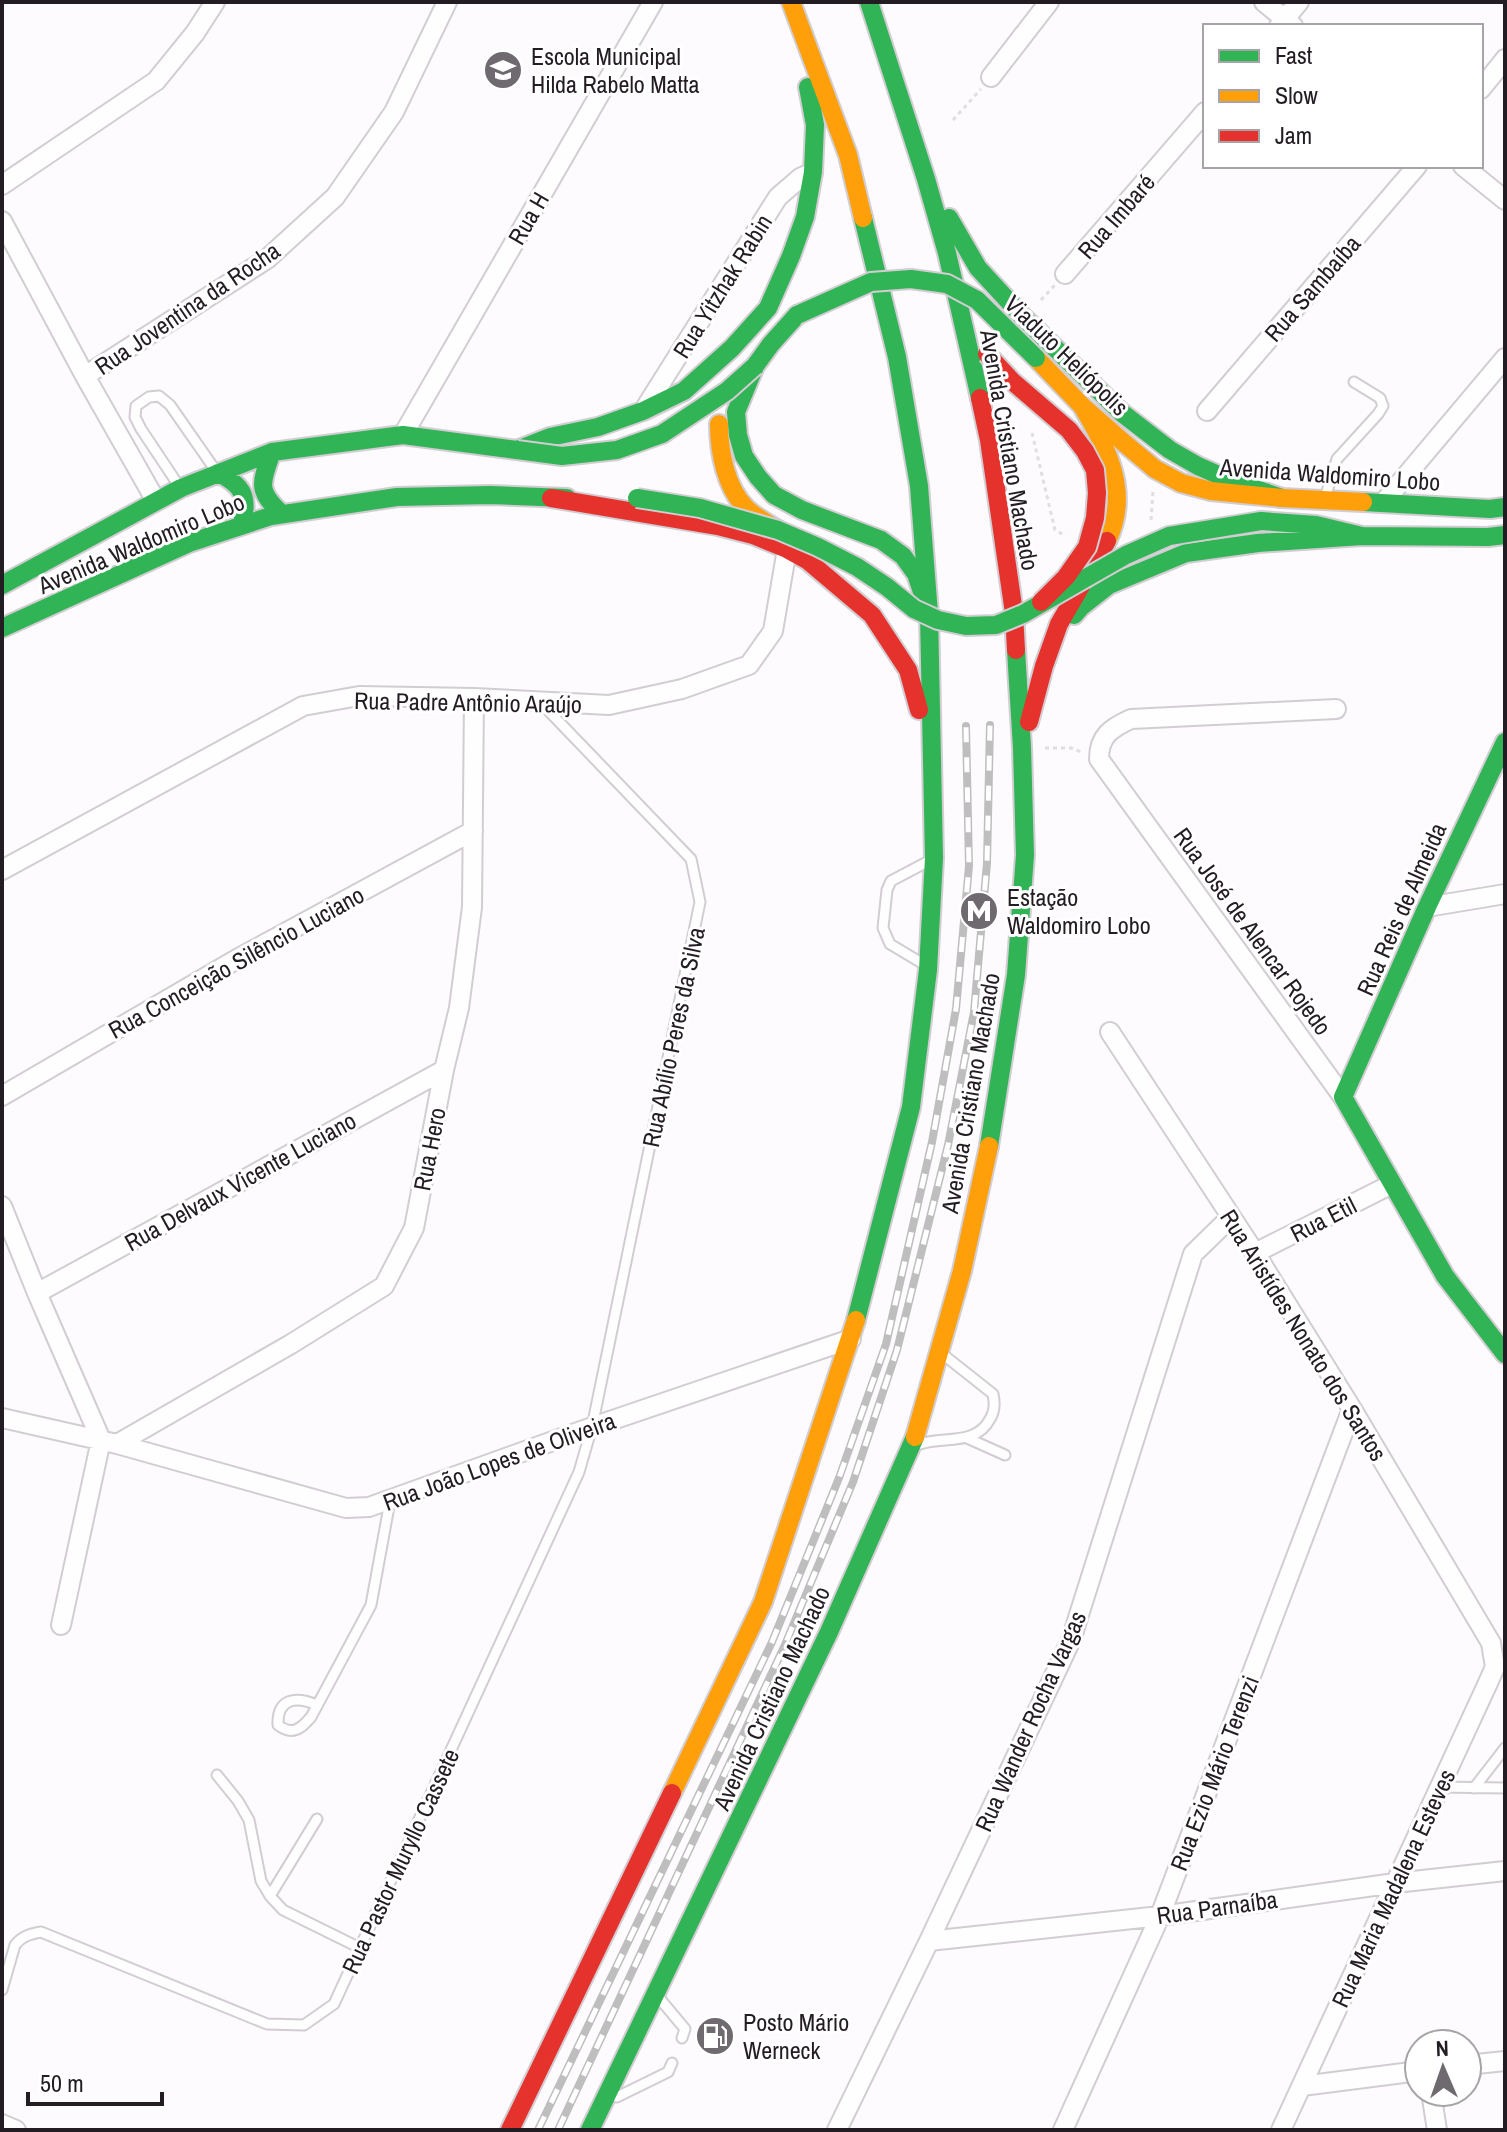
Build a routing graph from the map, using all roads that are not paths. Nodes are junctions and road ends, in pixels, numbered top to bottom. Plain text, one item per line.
1 (215, 2) edge
2 (447, 2) edge
3 (653, 2) edge
4 (869, 2) edge
5 (1049, 2) edge
6 (1264, 2) edge
7 (1299, 2) edge
8 (793, 5) edge
9 (1286, 24) edge
10 (1505, 59) edge
11 (991, 77) road end
12 (1483, 86) edge
13 (1203, 114) edge
14 (1415, 168) edge
15 (1465, 168) edge
16 (813, 172) junction
17 (926, 179) junction
18 (2, 185) edge
19 (1505, 200) edge
20 (2, 221) edge
21 (1065, 274) road end
22 (768, 308) junction
23 (964, 325) junction
24 (1505, 358) edge
25 (755, 366) junction
26 (85, 376) junction
27 (1354, 382) dead end
28 (1082, 406) junction
29 (643, 411) junction
30 (1207, 411) dead end
31 (403, 435) junction
32 (517, 450) junction
33 (272, 452) junction
34 (1155, 469) joint
35 (218, 473) junction
36 (181, 488) junction
37 (551, 498) junction
38 (1282, 498) junction
39 (156, 501) junction
40 (1324, 501) junction
41 (1383, 503) junction
42 (1505, 507) edge
43 (282, 514) junction
44 (242, 524) junction
45 (778, 530) junction
46 (1505, 535) edge
47 (1362, 536) junction
48 (787, 549) junction
49 (2, 585) edge
50 (1041, 602) junction
51 (57, 603) junction
52 (2, 612) edge
53 (929, 614) junction
54 (2, 628) edge
55 (1053, 638) junction
56 (474, 698) junction
57 (540, 702) junction
58 (1336, 709) dead end
59 (1505, 742) edge
60 (1022, 748) junction
61 (932, 760) junction
62 (473, 831) junction
63 (934, 858) junction
64 (2, 870) edge
65 (1505, 894) edge
66 (1427, 907) junction
67 (929, 968) junction
68 (1110, 1032) dead end
69 (444, 1070) junction
70 (2, 1096) edge
71 (1343, 1097) junction
72 (1392, 1184) junction
73 (2, 1206) edge
74 (1231, 1217) junction
75 (1255, 1253) junction
76 (37, 1293) junction
77 (851, 1339) junction
78 (940, 1351) junction
79 (1505, 1354) edge
80 (1352, 1409) junction
81 (2, 1418) edge
82 (592, 1427) junction
83 (967, 1438) junction
84 (109, 1442) junction
85 (913, 1446) junction
86 (1005, 1455) dead end
87 (391, 1498) junction
88 (61, 1625) dead end
89 (1491, 1643) joint
90 (1496, 1685) edge
91 (317, 1705) dead end
92 (1505, 1748) edge
93 (217, 1775) dead end
94 (1439, 1787) junction
95 (1474, 1788) junction
96 (1505, 1788) edge
97 (317, 1819) dead end
98 (1505, 1871) edge
99 (1395, 1883) junction
100 (270, 1896) junction
101 (1160, 1916) junction
102 (929, 1941) junction
103 (360, 1948) junction
104 (2, 1990) edge
105 (656, 1993) junction
106 (682, 2038) dead end
107 (1505, 2061) edge
108 (672, 2063) dead end
109 (1483, 2063) edge
110 (1403, 2073) edge
111 (1302, 2086) junction
112 (603, 2104) junction
113 (1434, 2108) edge
114 (2, 2124) edge
115 (16, 2130) edge
116 (510, 2130) edge
117 (590, 2130) edge
118 (837, 2130) edge
119 (1063, 2130) edge
120 (1281, 2130) edge
121 (1437, 2130) edge

1 - 18 street
2 - 26 street, Rua Joventina da Rocha
3 - 31 street, Rua H
4 - 17 main road, Avenida Cristiano Machado
5 - 11 street
6 - 9 street
7 - 9 street
8 - 16 main road
8 - 53 main road, Avenida Cristiano Machado
10 - 12 street
13 - 21 street, Rua Imbaré
14 - 30 street, Rua Sambaíba
15 - 19 street
16 - 22 main road
16 - 29 street, Rua Yitzhak Rabin
17 - 23 main road, Avenida Cristiano Machado
17 - 38 main road
20 - 26 street
22 - 29 main road
22 - 45 main road
23 - 50 main road, bridge
23 - 60 main road, Avenida Cristiano Machado
24 - 41 street
25 - 28 main road, Viaduto Heliópolis, bridge
25 - 32 main road, Viaduto Heliópolis, bridge
25 - 53 main road
26 - 39 street
27 - 40 lane
28 - 34 main road, Viaduto Heliópolis
28 - 55 main road
29 - 32 main road
31 - 32 main road, Avenida Waldomiro Lobo
31 - 33 main road, Avenida Waldomiro Lobo
33 - 35 main road, Avenida Waldomiro Lobo
33 - 43 main road
34 - 38 main road, Avenida Waldomiro Lobo
35 - 36 main road, Avenida Waldomiro Lobo
35 - 36 lane
35 - 44 main road
36 - 39 main road, Avenida Waldomiro Lobo
37 - 43 main road, Avenida Waldomiro Lobo
37 - 45 main road, Avenida Waldomiro Lobo, bridge
37 - 48 main road
38 - 40 main road, Avenida Waldomiro Lobo
39 - 49 main road, Avenida Waldomiro Lobo
40 - 41 main road, Avenida Waldomiro Lobo
41 - 42 main road, Avenida Waldomiro Lobo
43 - 44 main road, Avenida Waldomiro Lobo
44 - 51 main road, Avenida Waldomiro Lobo
45 - 50 main road, bridge
46 - 47 main road
47 - 50 main road, bridge
47 - 55 main road
48 - 57 street, Rua Padre Antônio Araújo
48 - 61 main road
51 - 52 street
51 - 54 main road, Avenida Waldomiro Lobo
53 - 61 main road, Avenida Cristiano Machado
55 - 60 main road
56 - 57 street, Rua Padre Antônio Araújo
56 - 62 street, Rua Hero
56 - 64 street, Rua Padre Antônio Araújo
57 - 82 lane, Rua Abílio Peres da Silva
58 - 71 street, Rua José de Alencar Rojedo
59 - 66 main road, Rua Reis de Almeida
60 - 78 main road, Avenida Cristiano Machado
61 - 63 main road, Avenida Cristiano Machado
62 - 69 street, Rua Hero
62 - 70 street, Rua Conceição Silêncio Luciano
63 - 67 main road, Avenida Cristiano Machado
63 - 67 lane
65 - 66 street
66 - 71 main road, Rua Reis de Almeida
67 - 77 main road, Avenida Cristiano Machado
68 - 74 street, Rua Aristídes Nonato dos Santos
69 - 76 street, Rua Delvaux Vicente Luciano
69 - 84 street, Rua Hero
71 - 72 main road, Rua José de Alencar Rojedo
72 - 75 street, Rua Etil
72 - 79 main road, Rua José de Alencar Rojedo
73 - 76 street
74 - 75 street, Rua Aristídes Nonato dos Santos
74 - 102 street, Rua Wander Rocha Vargas
75 - 80 street, Rua Aristídes Nonato dos Santos
76 - 84 street
77 - 82 street, Rua João Lopes de Oliveira
77 - 116 main road, Avenida Cristiano Machado
78 - 83 lane
78 - 85 main road, Avenida Cristiano Machado
80 - 89 street, Rua Aristídes Nonato dos Santos
80 - 101 street, Rua Ezio Mário Terenzi
81 - 84 street, Rua João Lopes de Oliveira
82 - 87 street, Rua João Lopes de Oliveira
82 - 103 lane, Rua Pastor Muryllo Cassete
83 - 85 lane
83 - 86 lane
84 - 87 street, Rua João Lopes de Oliveira
84 - 88 street
85 - 105 main road, Avenida Cristiano Machado
87 - 91 lane
89 - 90 street, Rua Maria Madalena Esteves
90 - 94 street, Rua Maria Madalena Esteves
92 - 95 lane
93 - 100 lane
94 - 95 lane
94 - 99 street, Rua Maria Madalena Esteves
95 - 96 lane
97 - 100 lane
98 - 99 street, Rua Parnaíba
99 - 101 street, Rua Parnaíba
99 - 111 street, Rua Maria Madalena Esteves
100 - 103 lane
101 - 102 street, Rua Parnaíba
101 - 119 street, Rua Ezio Mário Terenzi
102 - 118 street, Rua Wander Rocha Vargas
103 - 104 lane, Rua Pastor Muryllo Cassete
105 - 106 lane
105 - 112 main road, Avenida Cristiano Machado
107 - 109 street
108 - 112 lane
110 - 111 street
111 - 120 street, Rua Maria Madalena Esteves
112 - 117 main road, Avenida Cristiano Machado
113 - 121 street
114 - 115 street

